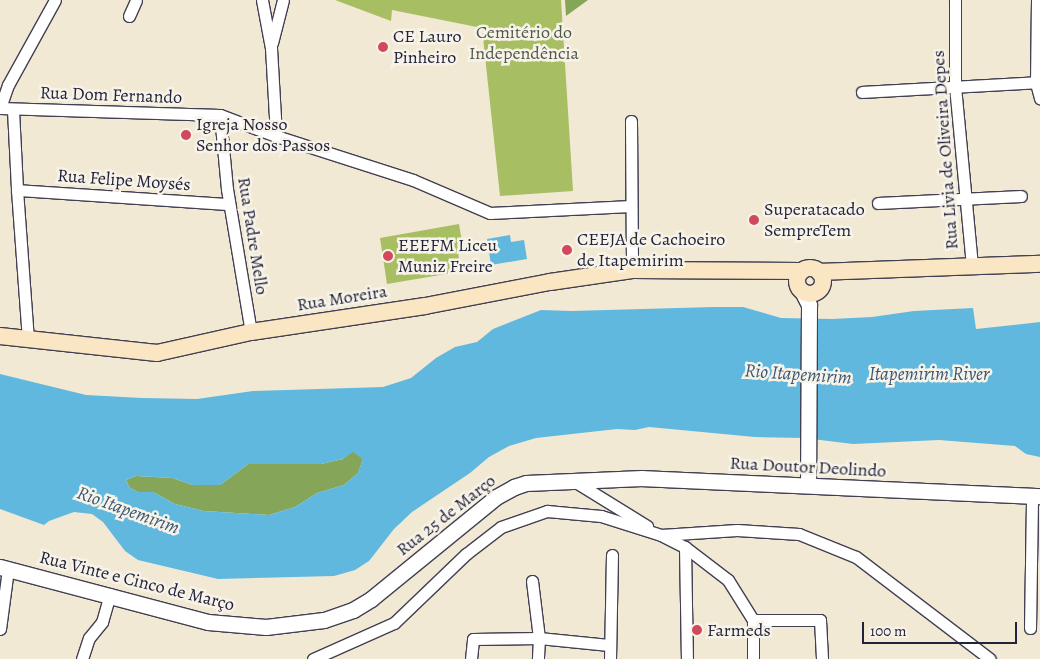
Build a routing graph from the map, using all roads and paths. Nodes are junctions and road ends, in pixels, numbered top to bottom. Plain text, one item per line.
1 (55, 0) edge
2 (136, 0) edge
3 (262, 0) edge
4 (283, 0) edge
5 (955, 0) edge
6 (1038, 0) edge
7 (129, 16) dead end
8 (271, 48) junction
9 (1038, 83) edge
10 (955, 86) junction
11 (862, 92) dead end
12 (1040, 98) edge
13 (0, 108) edge
14 (13, 110) junction
15 (220, 116) junction
16 (631, 121) dead end
17 (276, 136) junction
18 (16, 190) junction
19 (1021, 196) dead end
20 (965, 198) junction
21 (878, 203) dead end
22 (229, 204) junction
23 (631, 206) junction
24 (1040, 264) edge
25 (972, 267) junction
26 (632, 270) junction
27 (810, 289) junction
28 (251, 332) junction
29 (0, 336) edge
30 (28, 339) junction
31 (574, 481) junction
32 (808, 485) junction
33 (1036, 496) edge
34 (661, 535) junction
35 (1036, 536) edge
36 (685, 547) junction
37 (612, 555) dead end
38 (4, 568) edge
39 (532, 581) dead end
40 (110, 594) junction
41 (1036, 600) edge
42 (353, 610) joint
43 (753, 620) junction
44 (1030, 628) dead end
45 (0, 629) edge
46 (539, 638) junction
47 (609, 645) junction
48 (82, 659) edge
49 (312, 659) edge
50 (471, 659) edge
51 (538, 659) edge
52 (610, 659) edge
53 (687, 659) edge
54 (753, 659) edge
55 (822, 659) edge
56 (990, 659) edge

1 - 13 street
2 - 7 street
3 - 8 street
4 - 8 street
5 - 10 street, Rua Livia de Oliveira Depes
6 - 9 street
8 - 17 street
9 - 10 street
9 - 12 street
10 - 11 street
10 - 20 street, Rua Livia de Oliveira Depes
13 - 14 street, Rua Dom Fernando
14 - 15 street, Rua Dom Fernando
14 - 18 street
15 - 17 street, Rua Dom Fernando
15 - 22 street, Rua Padre Mello
16 - 23 street
17 - 23 street, Rua Dom Fernando
18 - 22 street, Rua Felipe Moysés
18 - 30 street
19 - 20 street
20 - 21 street
20 - 25 street, Rua Livia de Oliveira Depes
22 - 28 street, Rua Padre Mello
23 - 26 street
24 - 25 main road
25 - 27 main road
26 - 27 main road, Rua Moreira
26 - 28 main road, Rua Moreira
27 - 32 street
28 - 30 main road, Rua Moreira
29 - 30 main road, Rua Moreira
31 - 32 street, Rua Doutor Deolindo
31 - 34 street
31 - 42 street, Rua 25 de Março
32 - 33 street, Rua Doutor Deolindo
33 - 35 street
34 - 36 street
34 - 49 street
34 - 56 street
35 - 41 street
36 - 43 street
36 - 53 street
37 - 47 street
38 - 40 street, Rua Vinte e Cinco de Março
38 - 45 street
39 - 46 street
40 - 42 street, Rua Vinte e Cinco de Março
40 - 48 street
41 - 44 street
43 - 54 street
43 - 55 street
46 - 47 street
46 - 50 street
46 - 51 street
47 - 52 street

